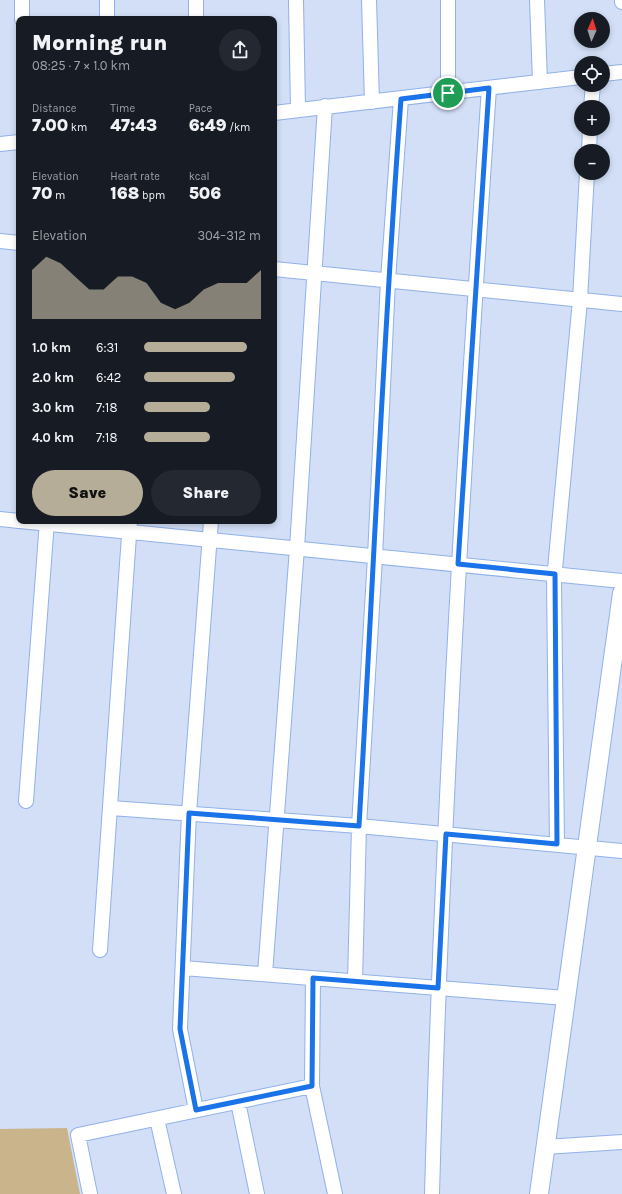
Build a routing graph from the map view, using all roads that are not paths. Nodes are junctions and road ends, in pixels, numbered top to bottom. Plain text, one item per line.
1 (22, 0) edge
2 (107, 0) edge
3 (196, 0) edge
4 (296, 0) edge
5 (369, 0) edge
6 (448, 0) edge
7 (537, 0) edge
8 (22, 16) edge
9 (107, 16) edge
10 (196, 16) edge
11 (622, 72) edge
12 (610, 73) edge
13 (574, 78) edge
14 (540, 82) junction
15 (489, 88) junction
16 (448, 93) junction
17 (401, 99) junction
18 (372, 102) junction
19 (325, 106) junction
20 (298, 109) junction
21 (277, 112) edge
22 (16, 142) edge
23 (0, 144) edge
24 (587, 180) edge
25 (0, 241) edge
26 (16, 243) edge
27 (277, 269) edge
28 (313, 273) junction
29 (388, 280) junction
30 (475, 289) junction
31 (580, 300) junction
32 (622, 304) edge
33 (0, 519) edge
34 (16, 521) edge
35 (47, 524) edge
36 (80, 524) edge
37 (211, 524) edge
38 (130, 527) edge
39 (210, 540) junction
40 (297, 548) junction
41 (375, 557) junction
42 (458, 564) junction
43 (555, 574) junction
44 (622, 581) edge
45 (622, 593) edge
46 (26, 801) dead end
47 (110, 808) junction
48 (189, 813) junction
49 (276, 821) junction
50 (359, 826) junction
51 (446, 834) junction
52 (557, 844) junction
53 (587, 847) junction
54 (622, 851) edge
55 (100, 950) dead end
56 (183, 968) junction
57 (265, 974) junction
58 (313, 978) junction
59 (355, 981) junction
60 (438, 988) junction
61 (566, 998) junction
62 (312, 1086) junction
63 (238, 1102) junction
64 (196, 1110) junction
65 (157, 1119) junction
66 (622, 1142) edge
67 (545, 1147) junction
68 (90, 1194) edge
69 (174, 1194) edge
70 (257, 1194) edge
71 (335, 1194) edge
72 (432, 1194) edge
73 (539, 1194) edge

1 - 8 street
2 - 9 street
3 - 10 street
4 - 20 street
5 - 18 street
6 - 16 street
7 - 14 street
11 - 12 street
13 - 14 street
14 - 15 street
15 - 16 street
15 - 30 street
16 - 17 street
17 - 18 street
17 - 29 street
18 - 19 street
19 - 20 street
19 - 28 street
20 - 21 street
22 - 23 street
24 - 31 street
25 - 26 street
27 - 28 street
28 - 29 street
28 - 40 street
29 - 30 street
29 - 41 street
30 - 31 street
30 - 42 street
31 - 32 street
31 - 43 street
33 - 34 street
35 - 46 street
36 - 38 street
37 - 39 street
38 - 39 street
38 - 47 street
39 - 40 street
39 - 48 street
40 - 41 street
40 - 49 street
41 - 42 street
41 - 50 street
42 - 43 street
42 - 51 street
43 - 44 street
43 - 52 street
45 - 53 street
47 - 48 street
47 - 55 street
48 - 49 street
48 - 56 street
49 - 50 street
49 - 57 street
50 - 51 street
50 - 59 street
51 - 52 street
51 - 60 street
52 - 53 street
53 - 54 street
53 - 61 street
56 - 57 street
56 - 64 street
57 - 58 street
58 - 59 street
58 - 62 street
59 - 60 street
60 - 61 street
60 - 72 street
61 - 67 street
62 - 63 street
62 - 71 street
63 - 64 street
63 - 70 street
64 - 65 street
65 - 68 street
65 - 69 street
66 - 67 street
67 - 73 street

